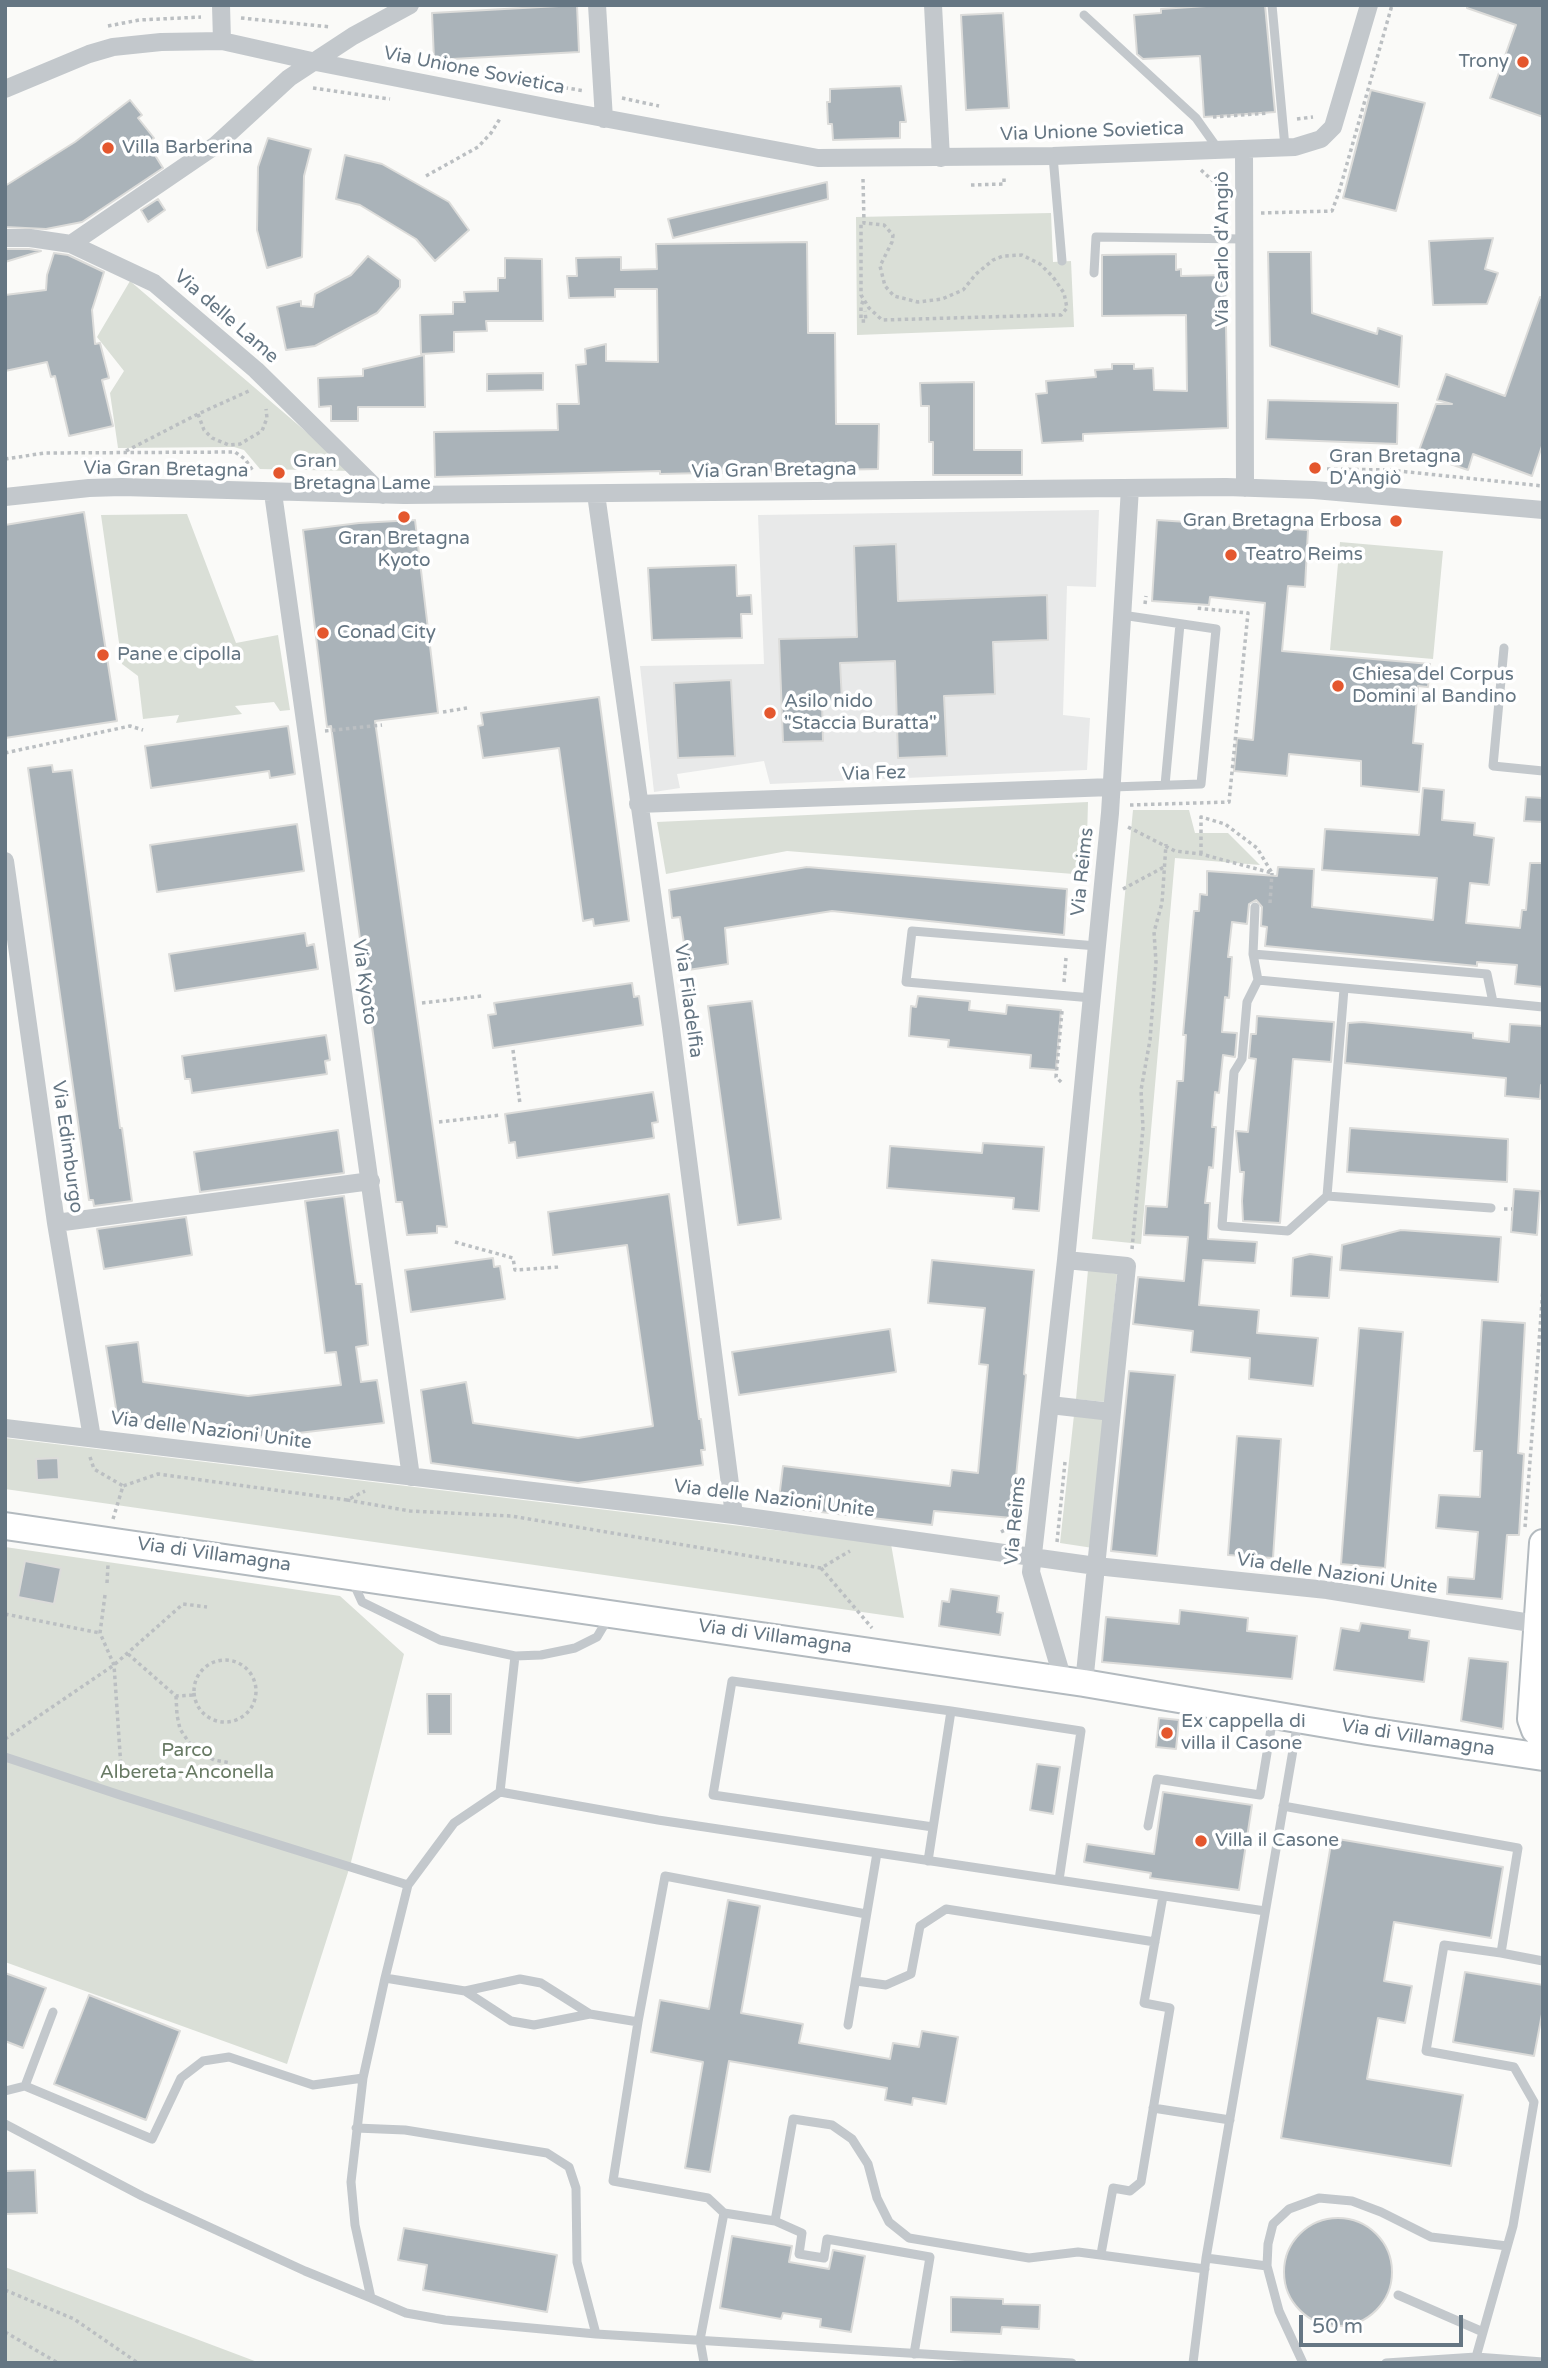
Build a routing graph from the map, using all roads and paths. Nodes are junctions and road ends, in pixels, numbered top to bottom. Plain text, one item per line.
1 (410, 5) edge
2 (597, 5) edge
3 (933, 5) edge
4 (1272, 5) edge
5 (1369, 5) edge
6 (1392, 5) edge
7 (229, 8) edge
8 (1084, 15) dead end
9 (334, 28) dead end
10 (222, 41) junction
11 (316, 62) junction
12 (313, 88) dead end
13 (5, 89) edge
14 (618, 97) dead end
15 (402, 100) dead end
16 (670, 109) dead end
17 (489, 115) dead end
18 (501, 117) junction
19 (604, 119) junction
20 (513, 120) dead end
21 (1285, 147) junction
22 (1219, 149) junction
23 (1244, 149) junction
24 (1052, 156) junction
25 (941, 158) junction
26 (1194, 169) dead end
27 (426, 176) dead end
28 (1016, 176) dead end
29 (992, 177) dead end
30 (1004, 177) junction
31 (851, 179) dead end
32 (971, 185) dead end
33 (1225, 202) dead end
34 (1260, 213) dead end
35 (864, 223) junction
36 (5, 238) edge
37 (1244, 239) junction
38 (71, 244) junction
39 (1062, 261) dead end
40 (1094, 273) dead end
41 (863, 300) junction
42 (865, 311) dead end
43 (261, 380) junction
44 (198, 414) junction
45 (229, 445) junction
46 (235, 452) dead end
47 (123, 453) dead end
48 (1323, 469) dead end
49 (1543, 486) edge
50 (1130, 488) junction
51 (1245, 488) junction
52 (273, 493) junction
53 (596, 494) junction
54 (383, 495) junction
55 (5, 497) edge
56 (1543, 510) edge
57 (1146, 596) dead end
58 (1145, 604) dead end
59 (1184, 608) dead end
60 (1122, 615) junction
61 (1180, 624) junction
62 (1504, 648) dead end
63 (467, 708) dead end
64 (443, 712) dead end
65 (382, 725) dead end
66 (143, 730) dead end
67 (308, 734) junction
68 (5, 753) edge
69 (1543, 771) edge
70 (1164, 785) junction
71 (1112, 787) junction
72 (638, 804) junction
73 (1128, 812) dead end
74 (1127, 819) dead end
75 (1126, 826) junction
76 (1125, 839) dead end
77 (1166, 844) junction
78 (1201, 854) junction
79 (5, 861) edge
80 (1164, 867) junction
81 (1272, 873) junction
82 (1122, 878) dead end
83 (1255, 907) joint
84 (1067, 944) junction
85 (1097, 946) junction
86 (1253, 954) junction
87 (1258, 980) junction
88 (1064, 984) dead end
89 (1344, 989) junction
90 (482, 996) dead end
91 (1092, 998) junction
92 (1493, 1002) junction
93 (422, 1003) dead end
94 (1543, 1007) edge
95 (1062, 1011) dead end
96 (513, 1050) dead end
97 (1067, 1087) dead end
98 (520, 1104) dead end
99 (501, 1115) dead end
100 (439, 1122) dead end
101 (371, 1181) junction
102 (1326, 1196) junction
103 (1491, 1208) dead end
104 (56, 1223) junction
105 (456, 1242) dead end
106 (1066, 1260) junction
107 (1127, 1266) junction
108 (560, 1267) dead end
109 (1543, 1289) edge
110 (1050, 1405) junction
111 (1112, 1412) junction
112 (5, 1428) edge
113 (89, 1443) junction
114 (1065, 1462) dead end
115 (411, 1477) junction
116 (123, 1486) junction
117 (368, 1489) dead end
118 (347, 1500) junction
119 (734, 1515) junction
120 (113, 1521) dead end
121 (1018, 1523) dead end
122 (5, 1525) edge
123 (993, 1536) dead end
124 (1534, 1538) edge
125 (1057, 1545) dead end
126 (856, 1548) dead end
127 (1032, 1555) junction
128 (109, 1560) dead end
129 (1096, 1566) junction
130 (821, 1568) junction
131 (349, 1574) junction
132 (107, 1583) dead end
133 (105, 1595) dead end
134 (207, 1607) dead end
135 (611, 1613) junction
136 (5, 1614) edge
137 (1540, 1625) edge
138 (100, 1633) junction
139 (878, 1635) dead end
140 (128, 1654) junction
141 (514, 1656) junction
142 (114, 1665) junction
143 (1074, 1682) junction
144 (194, 1695) junction
145 (176, 1696) junction
146 (951, 1711) junction
147 (1285, 1717) junction
148 (1543, 1738) edge
149 (5, 1739) edge
150 (5, 1757) edge
151 (1543, 1757) edge
152 (231, 1763) dead end
153 (500, 1792) junction
154 (123, 1796) junction
155 (1283, 1806) junction
156 (1148, 1826) dead end
157 (933, 1827) junction
158 (877, 1853) junction
159 (928, 1861) junction
160 (1059, 1880) junction
161 (408, 1885) junction
162 (1163, 1896) junction
163 (1265, 1911) junction
164 (866, 1914) junction
165 (1155, 1942) junction
166 (1501, 1953) junction
167 (1543, 1961) edge
168 (386, 1978) junction
169 (856, 1981) junction
170 (464, 1991) junction
171 (53, 2012) dead end
172 (590, 2014) junction
173 (638, 2022) junction
174 (848, 2025) dead end
175 (363, 2078) junction
176 (25, 2086) junction
177 (5, 2091) edge
178 (1153, 2108) junction
179 (1230, 2120) junction
180 (5, 2124) edge
181 (356, 2128) junction
182 (724, 2213) junction
183 (775, 2221) junction
184 (1507, 2246) junction
185 (1101, 2254) junction
186 (1206, 2258) junction
187 (1267, 2266) junction
188 (1205, 2269) junction
189 (5, 2290) edge
190 (1398, 2295) dead end
191 (371, 2298) junction
192 (5, 2332) edge
193 (1483, 2332) junction
194 (596, 2334) junction
195 (700, 2340) junction
196 (914, 2354) junction
197 (1476, 2357) junction
198 (938, 2359) edge
199 (979, 2360) edge
200 (1543, 2362) edge
201 (58, 2363) edge
202 (138, 2363) edge
203 (704, 2363) edge
204 (1072, 2363) edge
205 (1193, 2363) edge
206 (1303, 2363) edge
207 (1386, 2363) edge

1 - 11 street
2 - 19 street
3 - 25 street
4 - 21 lane
5 - 21 street, Via Carlo d'Angiò
6 - 34 path
7 - 9 path
7 - 10 street
8 - 22 lane
10 - 11 street, Via Unione Sovietica
10 - 13 street, Via Unione Sovietica
11 - 19 street, Via Unione Sovietica
11 - 38 street
12 - 15 path
14 - 16 path
17 - 18 path
18 - 20 path
18 - 27 path
19 - 25 street, Via Unione Sovietica
21 - 23 street, Via Carlo d'Angiò
22 - 23 street, Via Unione Sovietica
22 - 24 street, Via Unione Sovietica
23 - 37 street, Via Carlo d'Angiò
24 - 25 street, Via Unione Sovietica
24 - 39 lane
26 - 33 path
28 - 30 path
29 - 30 path
30 - 32 path
31 - 35 path
35 - 41 path
35 - 41 path
36 - 38 street, Via delle Lame
37 - 40 lane
37 - 51 street, Via Carlo d'Angiò
38 - 43 street, Via delle Lame
41 - 42 path
43 - 44 path
43 - 45 path
43 - 54 street, Via delle Lame
44 - 45 path
44 - 47 path
45 - 46 path
48 - 49 path
50 - 51 street, Via Gran Bretagna
50 - 53 street, Via Gran Bretagna
50 - 60 street, Via Reims
51 - 56 street, Via Gran Bretagna
52 - 54 street, Via Gran Bretagna
52 - 55 street, Via Gran Bretagna
52 - 67 street, Via Kyoto
53 - 54 street, Via Gran Bretagna
53 - 72 street, Via Filadelfia
57 - 58 path
59 - 73 path
60 - 61 lane
60 - 71 street, Via Reims
61 - 70 lane
61 - 70 lane
62 - 69 lane
63 - 64 path
65 - 67 path
66 - 68 path
67 - 101 street, Via Kyoto
70 - 71 lane
71 - 72 street, Via Fez
71 - 85 street, Via Reims
72 - 119 street, Via Filadelfia
74 - 75 path
75 - 76 path
75 - 77 path
77 - 78 path
77 - 80 path
78 - 81 path
78 - 81 path
79 - 104 street, Via Edimburgo
80 - 82 path
80 - 107 path
81 - 83 path
83 - 86 lane
84 - 85 lane
84 - 88 path
84 - 91 lane
85 - 91 street, Via Reims
86 - 87 lane
86 - 92 lane
87 - 89 lane
87 - 102 lane
89 - 92 lane
89 - 102 lane
90 - 93 path
91 - 106 street, Via Reims
92 - 94 lane
95 - 97 path
96 - 98 path
99 - 100 path
101 - 104 street
101 - 115 street, Via Kyoto
102 - 103 lane
104 - 113 street, Via Edimburgo
105 - 108 path
106 - 107 street
106 - 110 street, Via Reims
107 - 111 street
109 - 124 path
110 - 111 street
110 - 127 street, Via Reims
111 - 129 street
112 - 113 street, Via delle Nazioni Unite
113 - 115 street, Via delle Nazioni Unite
113 - 116 path
114 - 125 path
115 - 119 street, Via delle Nazioni Unite
116 - 118 path
116 - 120 path
117 - 118 path
118 - 130 path
119 - 127 street, Via delle Nazioni Unite
121 - 123 path
122 - 131 main road, Via di Villamagna
124 - 137 main road
126 - 130 path
127 - 129 street, Via delle Nazioni Unite
127 - 143 street, Via Reims
128 - 132 path
129 - 137 street, Via delle Nazioni Unite
129 - 143 street
130 - 139 path
131 - 135 main road, Via di Villamagna
131 - 141 lane
133 - 138 path
134 - 140 path
135 - 141 lane
135 - 143 main road, Via di Villamagna
136 - 138 path
137 - 148 main road
138 - 142 path
140 - 142 path
140 - 145 path
141 - 153 lane
142 - 149 path
142 - 154 path
143 - 147 main road, Via di Villamagna
144 - 144 path
144 - 145 path
145 - 152 path
146 - 157 lane
146 - 157 lane
146 - 160 lane
147 - 151 main road, Via di Villamagna
147 - 155 lane
147 - 156 lane
150 - 154 lane
153 - 158 lane
153 - 161 lane
154 - 161 lane
155 - 163 lane
155 - 166 lane
157 - 159 lane
158 - 159 lane
158 - 164 lane
159 - 160 lane
160 - 162 lane
161 - 168 lane
162 - 163 lane
162 - 165 lane
163 - 179 lane
164 - 169 lane
164 - 173 lane
165 - 169 lane
165 - 178 lane
166 - 167 lane
166 - 184 lane
168 - 170 lane
168 - 175 lane
169 - 174 lane
170 - 172 lane
170 - 172 lane
171 - 176 lane
172 - 173 lane
173 - 182 lane
175 - 176 lane
175 - 181 lane
176 - 177 lane
178 - 179 lane
178 - 185 lane
179 - 186 lane
180 - 191 lane
181 - 191 lane
181 - 194 lane
182 - 183 lane
182 - 195 lane
183 - 185 lane
183 - 196 lane
184 - 187 lane
184 - 193 lane
185 - 188 lane
186 - 187 lane
186 - 188 lane
187 - 206 lane
188 - 205 lane
189 - 202 path
190 - 193 lane
191 - 194 lane
192 - 201 path
193 - 197 lane
194 - 195 lane
195 - 196 lane
195 - 203 lane
196 - 198 lane
197 - 200 lane
197 - 207 lane
198 - 199 lane
199 - 204 lane

